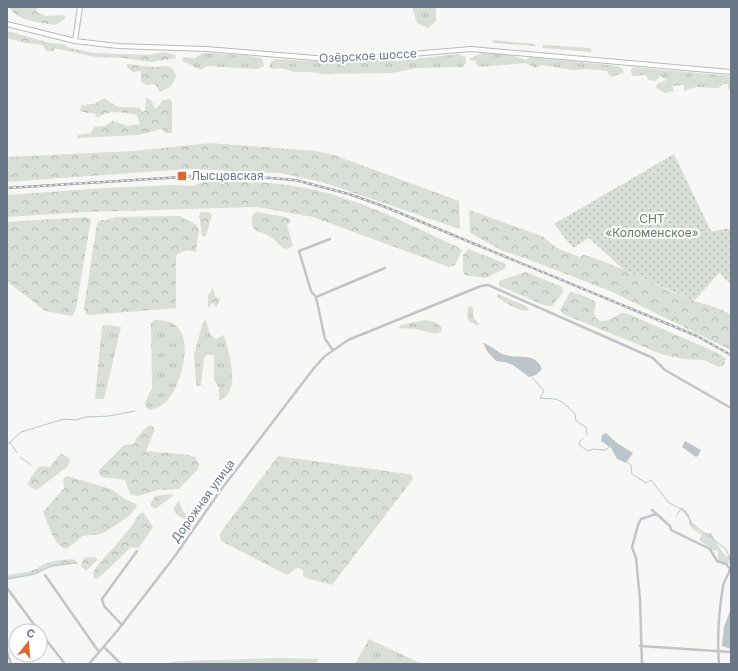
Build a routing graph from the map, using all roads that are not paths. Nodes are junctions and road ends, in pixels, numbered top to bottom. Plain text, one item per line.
1 (80, 7) edge
2 (7, 24) edge
3 (75, 41) junction
4 (731, 72) edge
5 (330, 239) dead end
6 (385, 268) dead end
7 (316, 297) junction
8 (332, 350) junction
9 (731, 408) edge
10 (652, 510) dead end
11 (656, 514) junction
12 (137, 551) dead end
13 (45, 575) dead end
14 (7, 588) edge
15 (33, 623) edge
16 (122, 625) junction
17 (48, 642) edge
18 (641, 646) junction
19 (104, 647) junction
20 (7, 651) edge
21 (718, 651) junction
22 (99, 652) junction
23 (731, 652) edge
24 (11, 664) edge
25 (65, 664) edge
26 (89, 664) edge
27 (122, 664) edge
28 (642, 664) edge
29 (720, 664) edge

1 - 3 main road
2 - 3 main road, Озёрское шоссе
3 - 4 main road, Озёрское шоссе
5 - 7 street
6 - 7 street
7 - 8 street
8 - 9 street, Дорожная улица
8 - 16 street, Дорожная улица
10 - 11 street
11 - 18 street
11 - 21 street
12 - 16 street
13 - 22 street
14 - 15 street
16 - 19 street, Дорожная улица
17 - 25 street
18 - 21 street
18 - 28 street
19 - 22 street, Дорожная улица
19 - 27 street
20 - 24 street
21 - 23 street
21 - 29 street
22 - 26 street, Дорожная улица

